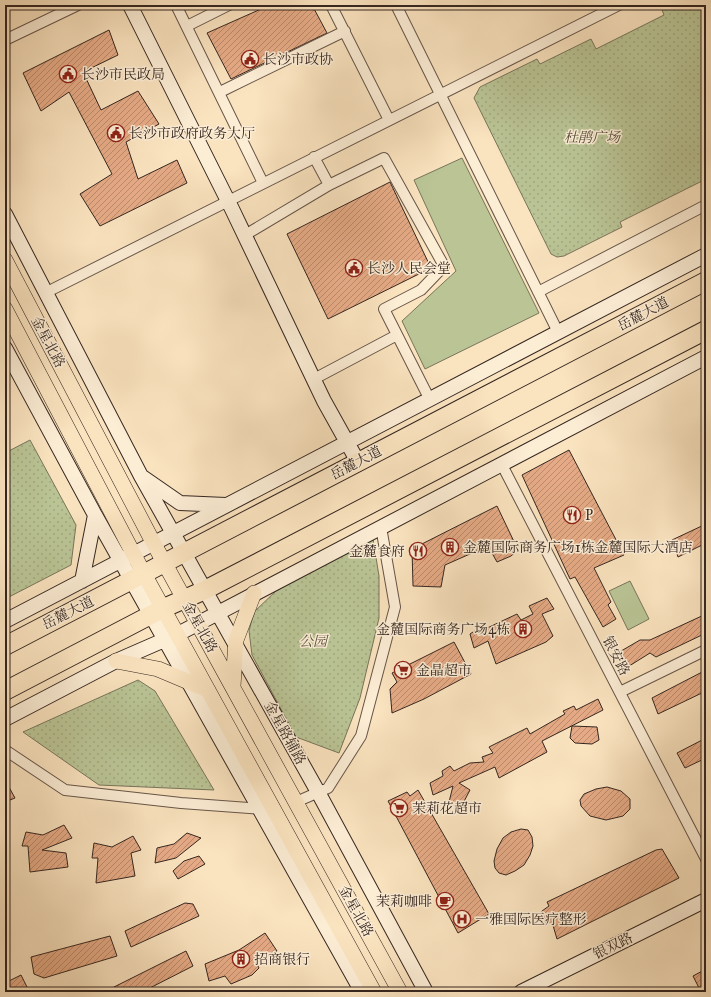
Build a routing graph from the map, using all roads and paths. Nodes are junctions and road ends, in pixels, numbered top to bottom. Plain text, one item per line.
1 (78, 5) edge
2 (130, 5) edge
3 (176, 5) edge
4 (229, 5) edge
5 (331, 5) edge
6 (396, 5) edge
7 (619, 5) edge
8 (187, 26) junction
9 (345, 31) junction
10 (5, 40) edge
11 (220, 92) junction
12 (441, 93) junction
13 (389, 120) junction
14 (314, 157) junction
15 (263, 183) junction
16 (329, 185) junction
17 (228, 201) junction
18 (706, 205) edge
19 (5, 214) edge
20 (245, 234) junction
21 (706, 255) edge
22 (5, 260) edge
23 (706, 281) edge
24 (538, 292) junction
25 (45, 293) junction
26 (5, 309) edge
27 (706, 330) edge
28 (558, 332) junction
29 (397, 335) junction
30 (5, 348) edge
31 (706, 357) edge
32 (314, 378) junction
33 (429, 398) junction
34 (347, 441) junction
35 (358, 462) junction
36 (502, 465) junction
37 (141, 476) junction
38 (226, 506) junction
39 (95, 515) junction
40 (381, 527) junction
41 (174, 533) junction
42 (154, 544) junction
43 (185, 553) junction
44 (134, 555) junction
45 (120, 562) junction
46 (165, 564) junction
47 (137, 577) junction
48 (82, 581) junction
49 (205, 590) junction
50 (254, 593) junction
51 (185, 600) junction
52 (157, 612) junction
53 (217, 612) junction
54 (5, 621) edge
55 (198, 622) junction
56 (178, 634) junction
57 (164, 640) junction
58 (235, 645) junction
59 (5, 646) edge
60 (706, 650) edge
61 (116, 661) junction
62 (189, 681) junction
63 (233, 686) junction
64 (208, 690) junction
65 (5, 691) edge
66 (620, 692) junction
67 (5, 720) edge
68 (5, 750) edge
69 (318, 792) junction
70 (296, 802) junction
71 (274, 810) junction
72 (706, 859) edge
73 (706, 900) edge
74 (362, 992) edge
75 (374, 992) edge
76 (400, 992) edge
77 (426, 992) edge
78 (521, 992) edge

1 - 10 street
2 - 17 street
3 - 8 street
4 - 8 street
5 - 9 street
6 - 12 street
7 - 12 street
8 - 11 street
9 - 11 street
9 - 13 street
11 - 15 street
12 - 13 street
12 - 24 street
13 - 14 street
14 - 15 street
14 - 16 street
15 - 17 street
16 - 20 street
16 - 29 street
17 - 20 street
17 - 25 street
18 - 24 street
19 - 25 street, 金星路辅路
20 - 32 street
21 - 28 street
22 - 42 main road, 金星北路
23 - 35 highway, 岳麓大道
24 - 28 street
25 - 37 street, 金星路辅路
26 - 44 main road, 金星北路
27 - 49 highway
28 - 33 street
29 - 32 street
29 - 33 street
30 - 39 street
31 - 36 street
32 - 34 street
33 - 34 street
34 - 35 street
34 - 38 street
35 - 43 highway, 岳麓大道
36 - 40 street
36 - 66 street, 银安路
37 - 38 street
37 - 41 street, 金星路辅路
38 - 41 street
39 - 45 street
39 - 48 street
40 - 50 street
40 - 69 street
41 - 42 street
41 - 43 street, 金星路辅路
42 - 44 street
42 - 46 main road, 金星北路
43 - 46 highway, 岳麓大道
43 - 49 street, 金星路辅路
44 - 45 street
44 - 47 main road, 金星北路
45 - 47 street
45 - 48 street
46 - 47 highway, 岳麓大道
46 - 51 main road, 金星北路
47 - 52 main road, 金星北路
47 - 59 highway, 岳麓大道
48 - 54 street
49 - 51 highway
49 - 53 street, 金星路辅路
50 - 53 street
50 - 58 main road
51 - 52 highway
51 - 55 main road, 金星北路
52 - 56 main road, 金星北路
52 - 57 street
52 - 65 highway
53 - 55 street
53 - 58 street, 金星路辅路
55 - 56 street
55 - 63 main road, 金星北路
56 - 57 street
56 - 64 main road, 金星北路
57 - 61 street
57 - 62 street
58 - 63 main road
58 - 69 street, 金星路辅路
60 - 66 street
61 - 62 main road
61 - 67 street
62 - 64 main road
62 - 74 street
63 - 70 main road, 金星北路
64 - 71 main road, 金星北路
66 - 72 street, 银安路
68 - 71 street
69 - 70 street
69 - 77 street, 金星路辅路
70 - 76 main road, 金星北路
71 - 75 main road, 金星北路
73 - 78 street, 银双路

